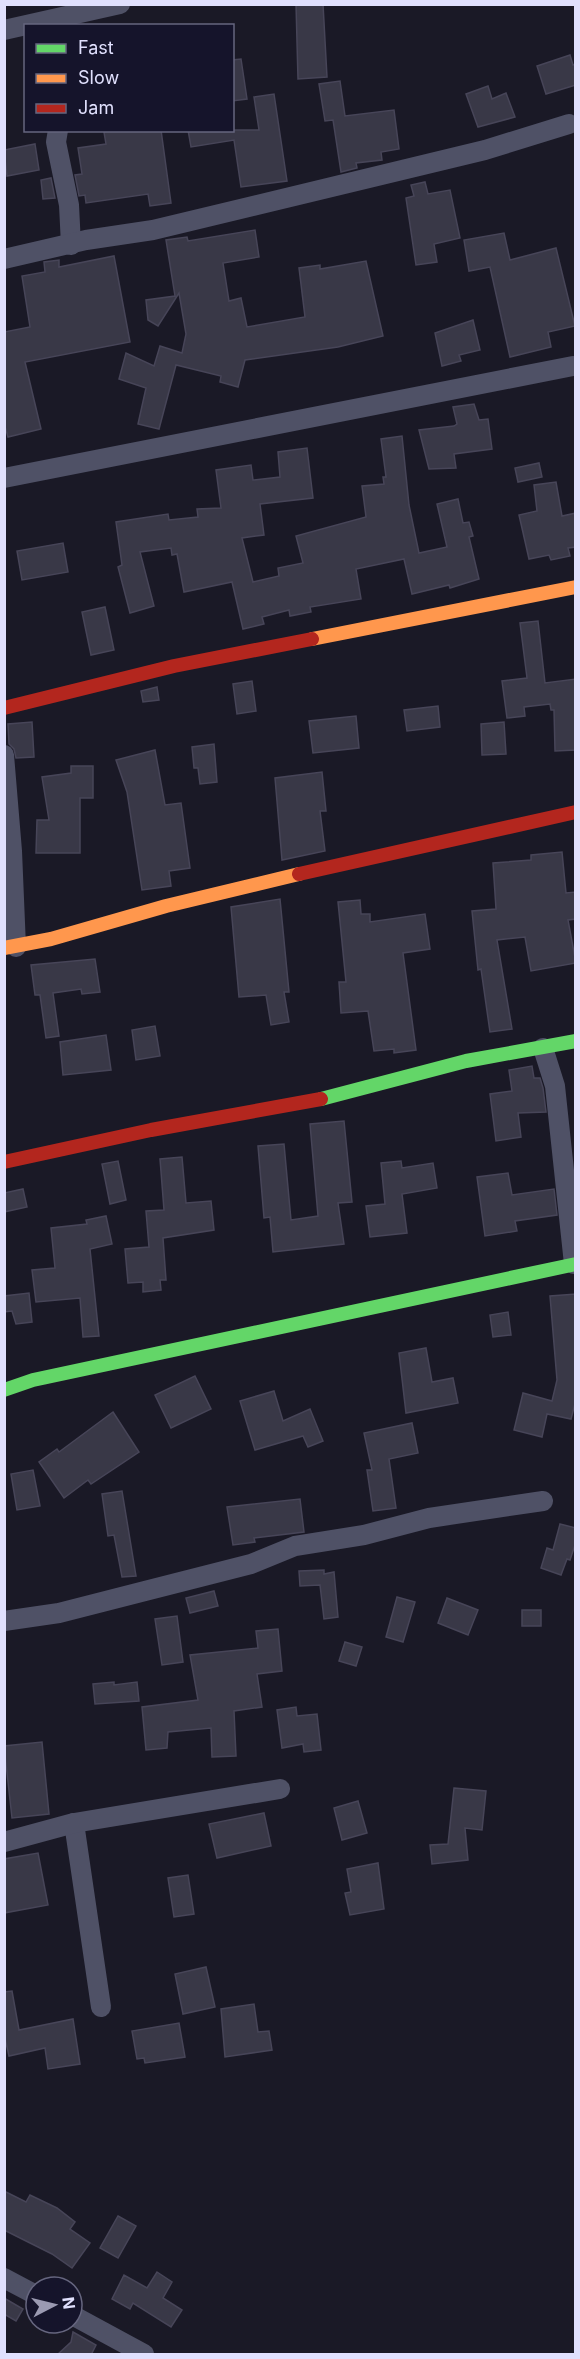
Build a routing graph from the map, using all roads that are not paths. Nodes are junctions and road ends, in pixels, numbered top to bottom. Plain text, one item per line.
1 (120, 4) edge
2 (39, 24) edge
3 (24, 27) edge
4 (4, 30) edge
5 (569, 124) dead end
6 (58, 132) edge
7 (71, 245) junction
8 (4, 260) edge
9 (573, 366) dead end
10 (4, 478) edge
11 (576, 587) edge
12 (4, 708) edge
13 (4, 755) edge
14 (576, 812) edge
15 (10, 947) edge
16 (576, 1041) edge
17 (543, 1048) junction
18 (4, 1162) edge
19 (575, 1264) edge
20 (4, 1390) edge
21 (543, 1501) dead end
22 (4, 1621) edge
23 (280, 1789) dead end
24 (74, 1823) junction
25 (4, 1842) edge
26 (101, 2007) dead end
27 (4, 2278) edge
28 (24, 2289) edge
29 (84, 2322) edge
30 (144, 2355) edge

1 - 2 street
3 - 4 street
5 - 7 street
6 - 7 street
7 - 8 street
9 - 10 street
11 - 12 street
13 - 15 street
14 - 15 street
16 - 17 street
17 - 18 street
17 - 19 street
19 - 20 street
21 - 22 street
23 - 24 street
24 - 25 street
24 - 26 street
27 - 28 street
29 - 30 street

